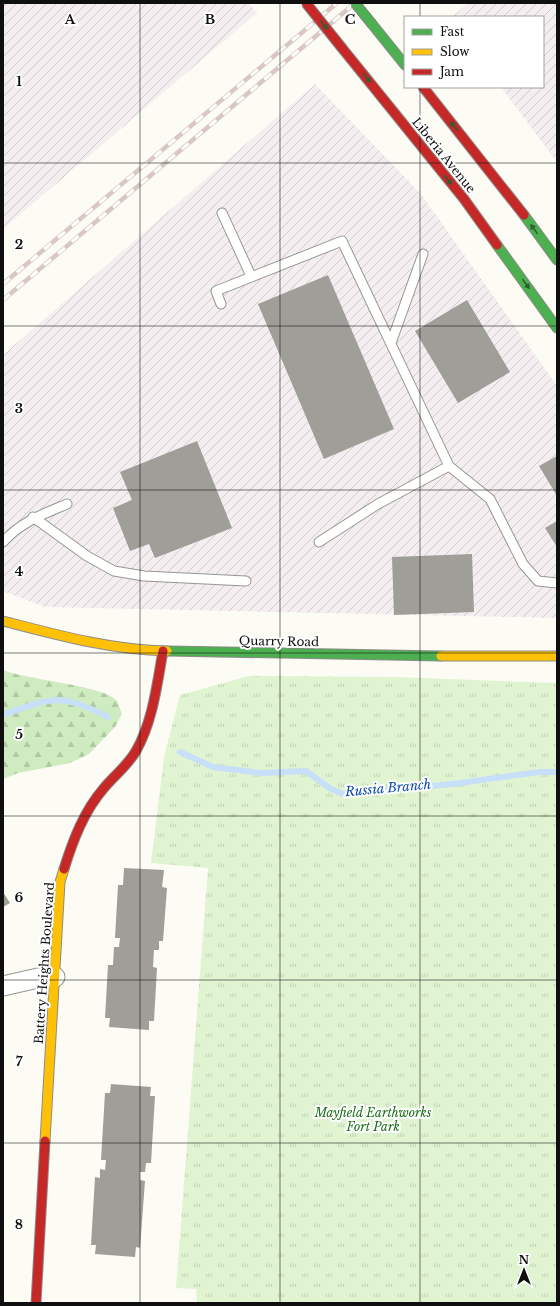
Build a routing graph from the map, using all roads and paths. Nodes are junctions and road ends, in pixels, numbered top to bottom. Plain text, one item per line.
1 (306, 3) edge
2 (355, 3) edge
3 (404, 64) edge
4 (424, 88) edge
5 (222, 213) dead end
6 (423, 254) dead end
7 (557, 260) edge
8 (251, 276) junction
9 (221, 304) dead end
10 (557, 328) edge
11 (391, 343) junction
12 (449, 466) junction
13 (67, 504) dead end
14 (33, 517) junction
15 (3, 542) edge
16 (319, 542) dead end
17 (246, 581) dead end
18 (557, 583) edge
19 (3, 621) edge
20 (163, 651) junction
21 (557, 656) edge
22 (55, 977) junction
23 (3, 986) edge
24 (36, 1303) edge

1 -> 10 main road, Liberia Avenue, bridge
2 - 3 main road, bridge
7 -> 4 main road
5 - 8 lane
6 - 11 lane
8 - 9 lane
8 - 11 lane
11 - 12 lane
12 - 16 lane
12 - 18 lane
13 - 14 lane
14 - 15 lane
14 - 17 lane
19 - 20 main road, Quarry Road
20 - 21 main road, Quarry Road
20 - 22 main road, Battery Heights Boulevard
22 - 23 street
22 - 24 main road, Battery Heights Boulevard

